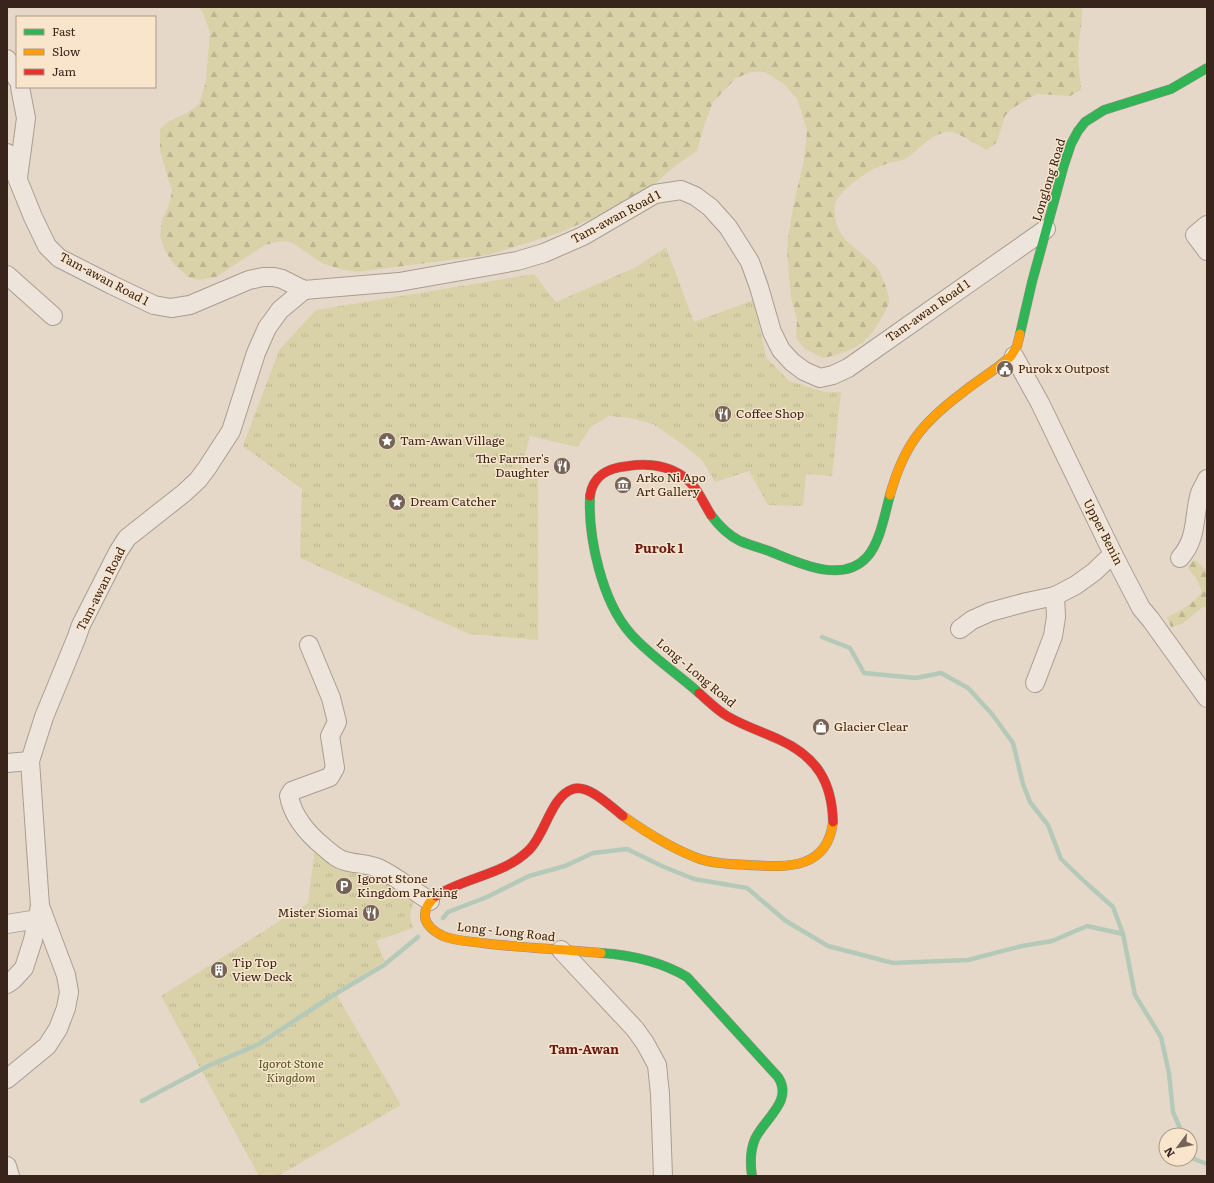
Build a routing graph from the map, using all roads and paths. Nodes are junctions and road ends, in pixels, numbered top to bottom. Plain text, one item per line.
1 (7, 59) edge
2 (1207, 68) edge
3 (16, 77) edge
4 (20, 88) edge
5 (7, 153) edge
6 (18, 178) junction
7 (1207, 225) edge
8 (1046, 229) junction
9 (1207, 251) edge
10 (7, 275) edge
11 (304, 290) junction
12 (53, 316) dead end
13 (1014, 356) junction
14 (1207, 479) edge
15 (1113, 554) junction
16 (1180, 558) dead end
17 (1055, 596) junction
18 (960, 629) dead end
19 (309, 644) dead end
20 (1035, 683) dead end
21 (1207, 698) edge
22 (30, 761) junction
23 (7, 763) edge
24 (430, 902) junction
25 (39, 913) junction
26 (7, 924) edge
27 (561, 950) junction
28 (7, 984) edge
29 (7, 1079) edge
30 (7, 1166) edge
31 (10, 1176) edge
32 (663, 1176) edge
33 (752, 1176) edge

1 - 3 street
2 - 8 main road, Longlong Road
4 - 6 street
5 - 6 street, Tam-awan Road 1
6 - 11 street, Tam-awan Road 1
7 - 9 street
8 - 11 street, Tam-awan Road 1
8 - 13 main road, Longlong Road
10 - 12 street
11 - 22 street, Tam-awan Road
13 - 15 street, Upper Benin
13 - 24 main road, Long - Long Road
14 - 16 street
15 - 17 street
15 - 21 street, Upper Benin
17 - 18 street
17 - 20 street
19 - 24 street
22 - 23 street
22 - 25 street, Tam-awan Road
24 - 27 main road, Long - Long Road
25 - 26 street
25 - 28 street, Tam-awan Road
25 - 29 street
27 - 32 street
27 - 33 main road, Long - Long Road
30 - 31 street

